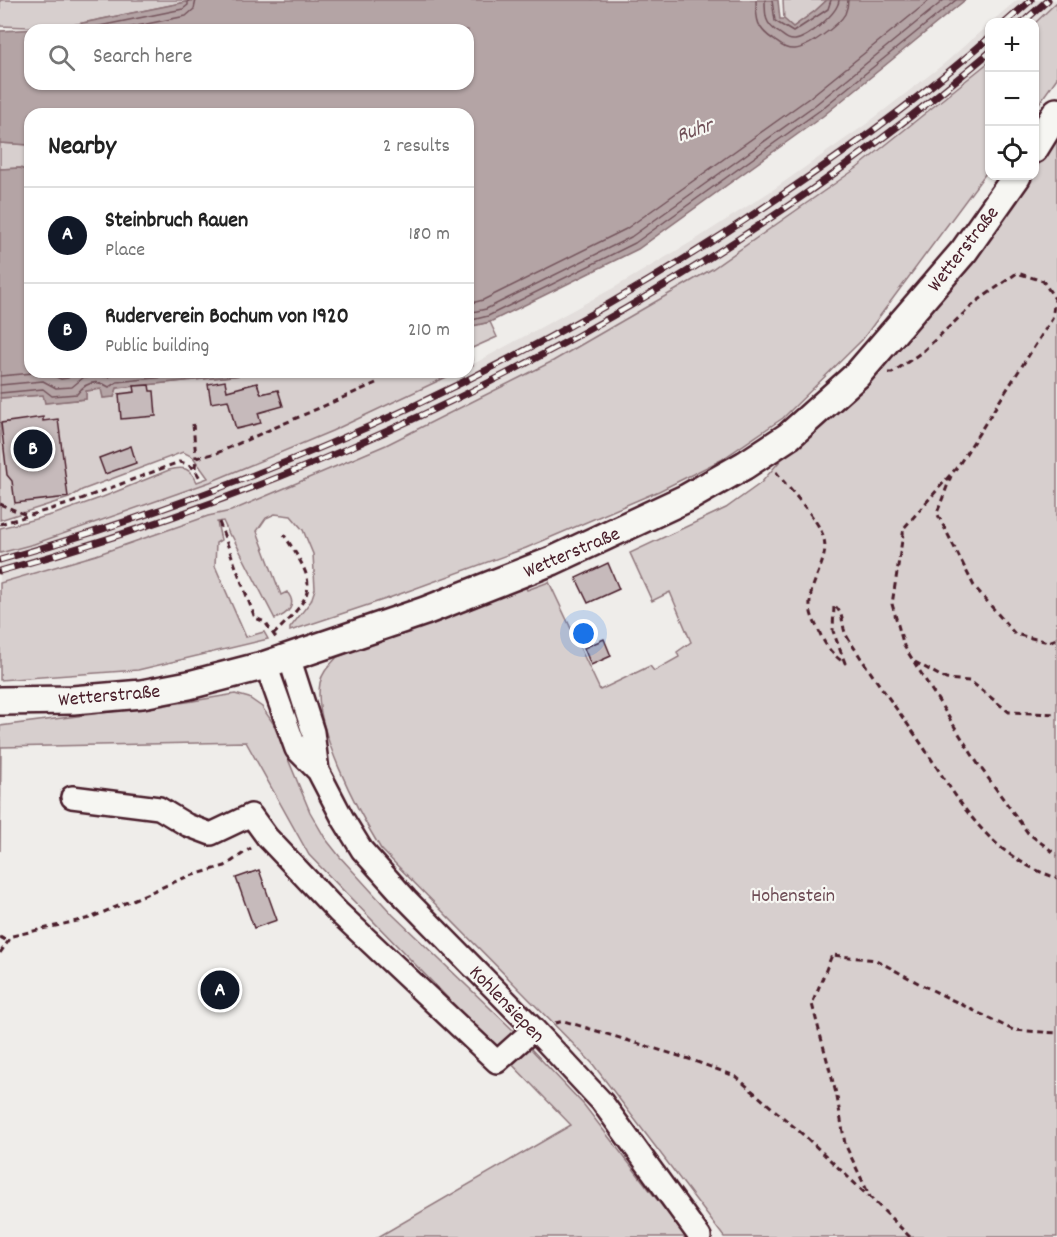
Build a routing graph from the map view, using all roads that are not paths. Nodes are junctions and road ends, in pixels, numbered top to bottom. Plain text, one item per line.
1 (1057, 112) edge
2 (1039, 142) edge
3 (1014, 180) edge
4 (277, 661) junction
5 (0, 701) edge
6 (72, 797) dead end
7 (534, 1029) junction
8 (700, 1237) edge

1 - 2 main road
3 - 4 main road, Wetterstraße
4 - 5 main road, Wetterstraße
4 - 7 street, Kohlensiepen
6 - 7 street
7 - 8 street, Kohlensiepen

